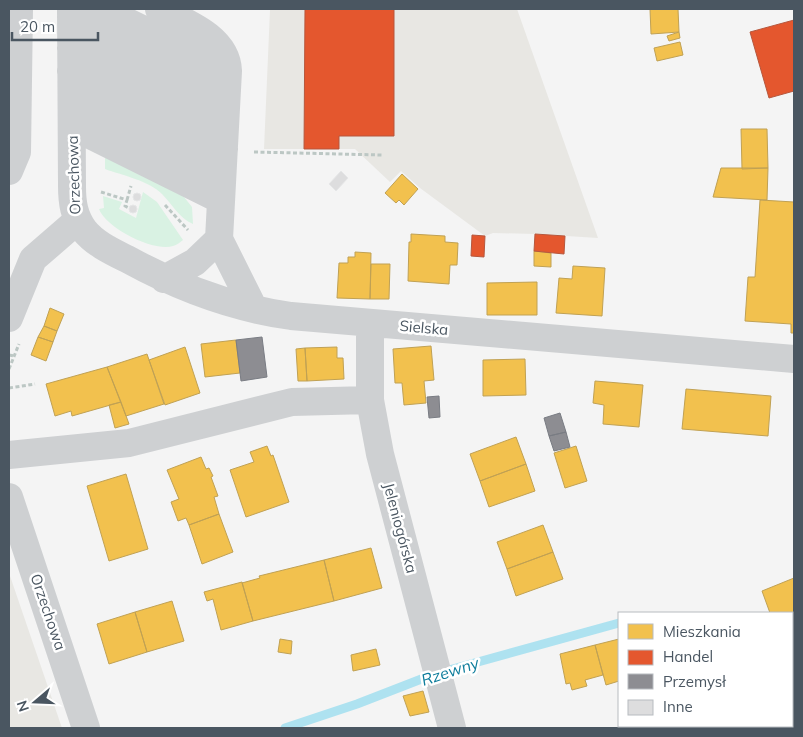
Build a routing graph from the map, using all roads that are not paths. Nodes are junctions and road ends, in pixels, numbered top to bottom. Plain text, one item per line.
1 (19, 9) edge
2 (101, 9) edge
3 (160, 9) edge
4 (71, 13) edge
5 (71, 59) junction
6 (228, 71) junction
7 (72, 98) junction
8 (72, 126) junction
9 (224, 150) junction
10 (9, 171) edge
11 (78, 220) junction
12 (219, 239) junction
13 (164, 279) junction
14 (254, 309) junction
15 (13, 316) edge
16 (370, 323) junction
17 (794, 359) edge
18 (370, 400) junction
19 (9, 455) edge
20 (9, 497) edge
21 (86, 728) edge
22 (452, 728) edge

1 - 10 street
2 - 6 street
3 - 6 street
4 - 5 street, Orzechowa
4 - 9 street
5 - 7 street, Orzechowa
5 - 9 street
6 - 9 street
7 - 8 street, Orzechowa
7 - 9 street
8 - 9 street
8 - 11 street, Orzechowa
9 - 12 street
11 - 13 street, Sielska
11 - 15 street, Orzechowa
12 - 13 street
12 - 14 street
13 - 14 street, Sielska
14 - 16 street, Sielska
16 - 17 street, Sielska
16 - 18 street, Jeleniogórska
18 - 19 street
18 - 22 street, Jeleniogórska
20 - 21 street, Orzechowa

